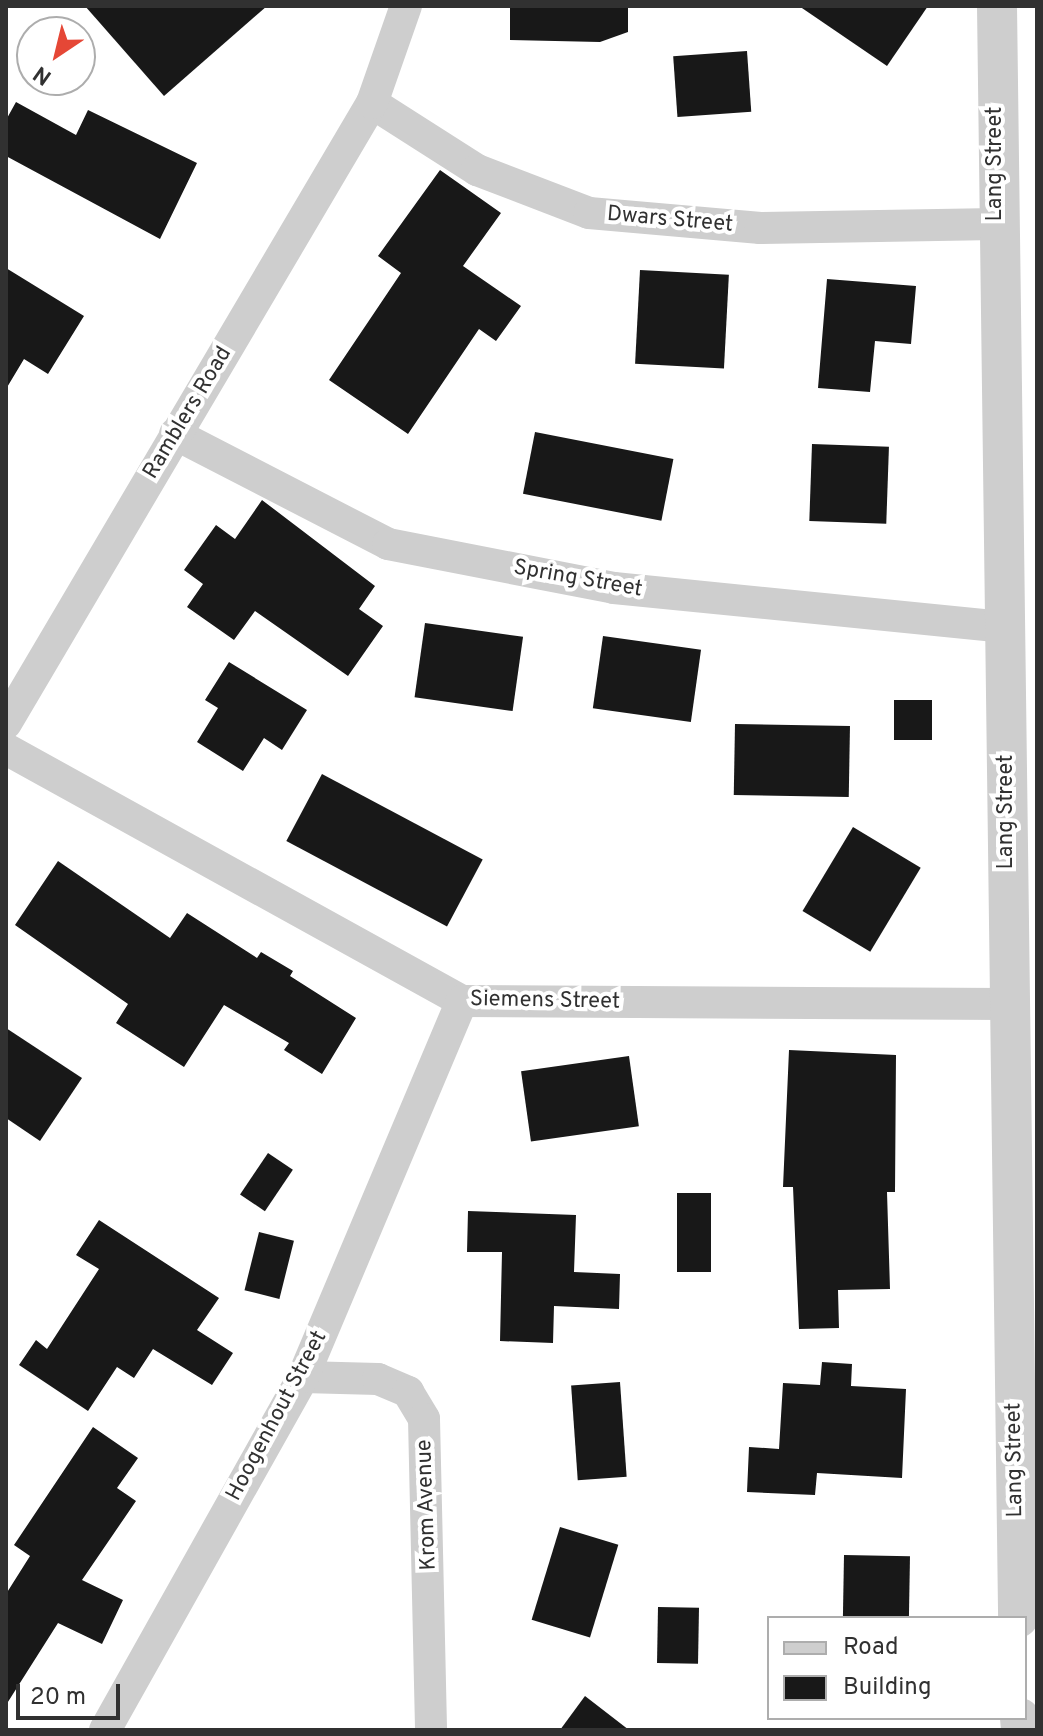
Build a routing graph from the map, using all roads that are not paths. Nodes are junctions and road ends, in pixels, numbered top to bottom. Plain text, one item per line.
1 (406, 6) edge
2 (997, 6) edge
3 (372, 103) junction
4 (996, 224) junction
5 (175, 434) junction
6 (1008, 627) junction
7 (6, 723) edge
8 (6, 749) edge
9 (462, 1001) junction
10 (1006, 1004) junction
11 (303, 1377) junction
12 (1018, 1616) edge
13 (105, 1730) edge
14 (431, 1730) edge

1 - 3 street, Ramblers Road
2 - 4 street, Lang Street
3 - 4 street, Dwars Street
3 - 5 street, Ramblers Road
4 - 6 street, Lang Street
5 - 6 street, Spring Street
5 - 7 street, Ramblers Road
6 - 10 street, Lang Street
8 - 9 street, Siemens Street
9 - 10 street, Siemens Street
9 - 11 street, Hoogenhout Street
10 - 12 street, Lang Street
11 - 13 street, Hoogenhout Street
11 - 14 street, Krom Avenue

